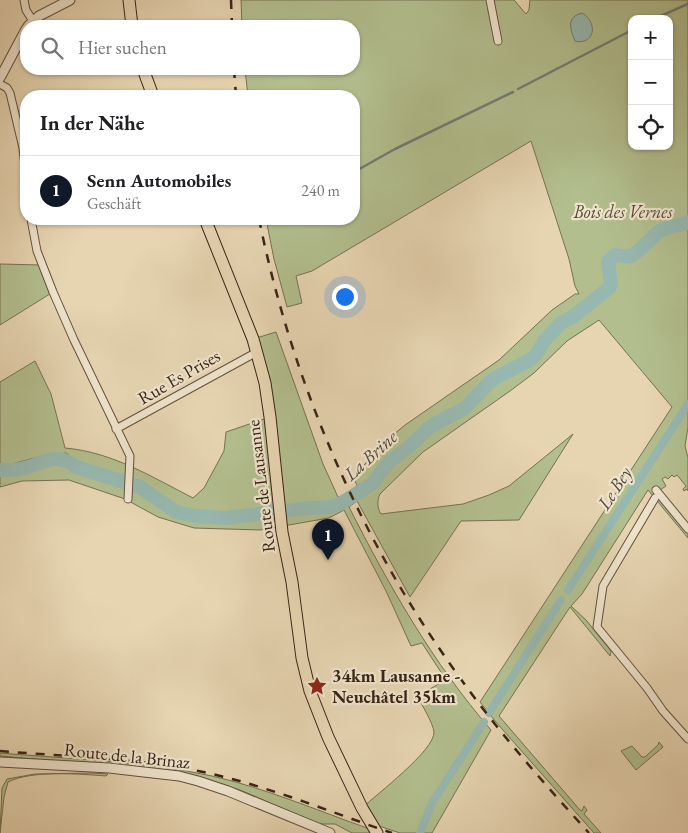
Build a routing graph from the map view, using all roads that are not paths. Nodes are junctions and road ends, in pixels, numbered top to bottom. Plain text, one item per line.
1 (24, 0) edge
2 (70, 0) edge
3 (129, 0) edge
4 (490, 0) edge
5 (28, 20) edge
6 (37, 20) edge
7 (131, 20) edge
8 (20, 41) edge
9 (498, 41) dead end
10 (145, 75) edge
11 (0, 78) edge
12 (0, 84) edge
13 (151, 90) edge
14 (20, 135) edge
15 (33, 225) edge
16 (207, 225) edge
17 (257, 352) junction
18 (116, 429) junction
19 (656, 490) dead end
20 (655, 498) dead end
21 (128, 499) dead end
22 (688, 530) edge
23 (688, 739) edge
24 (0, 762) edge
25 (330, 833) edge
26 (377, 833) edge

1 - 5 street
2 - 6 street
3 - 7 main road
4 - 9 street
8 - 11 street
10 - 13 main road
12 - 14 street
15 - 18 street
16 - 17 main road, Route de Lausanne
17 - 18 street, Rue Es Prises
17 - 26 main road, Route de Lausanne
18 - 21 street
19 - 22 street
20 - 23 street
24 - 25 street, Route de la Brinaz

